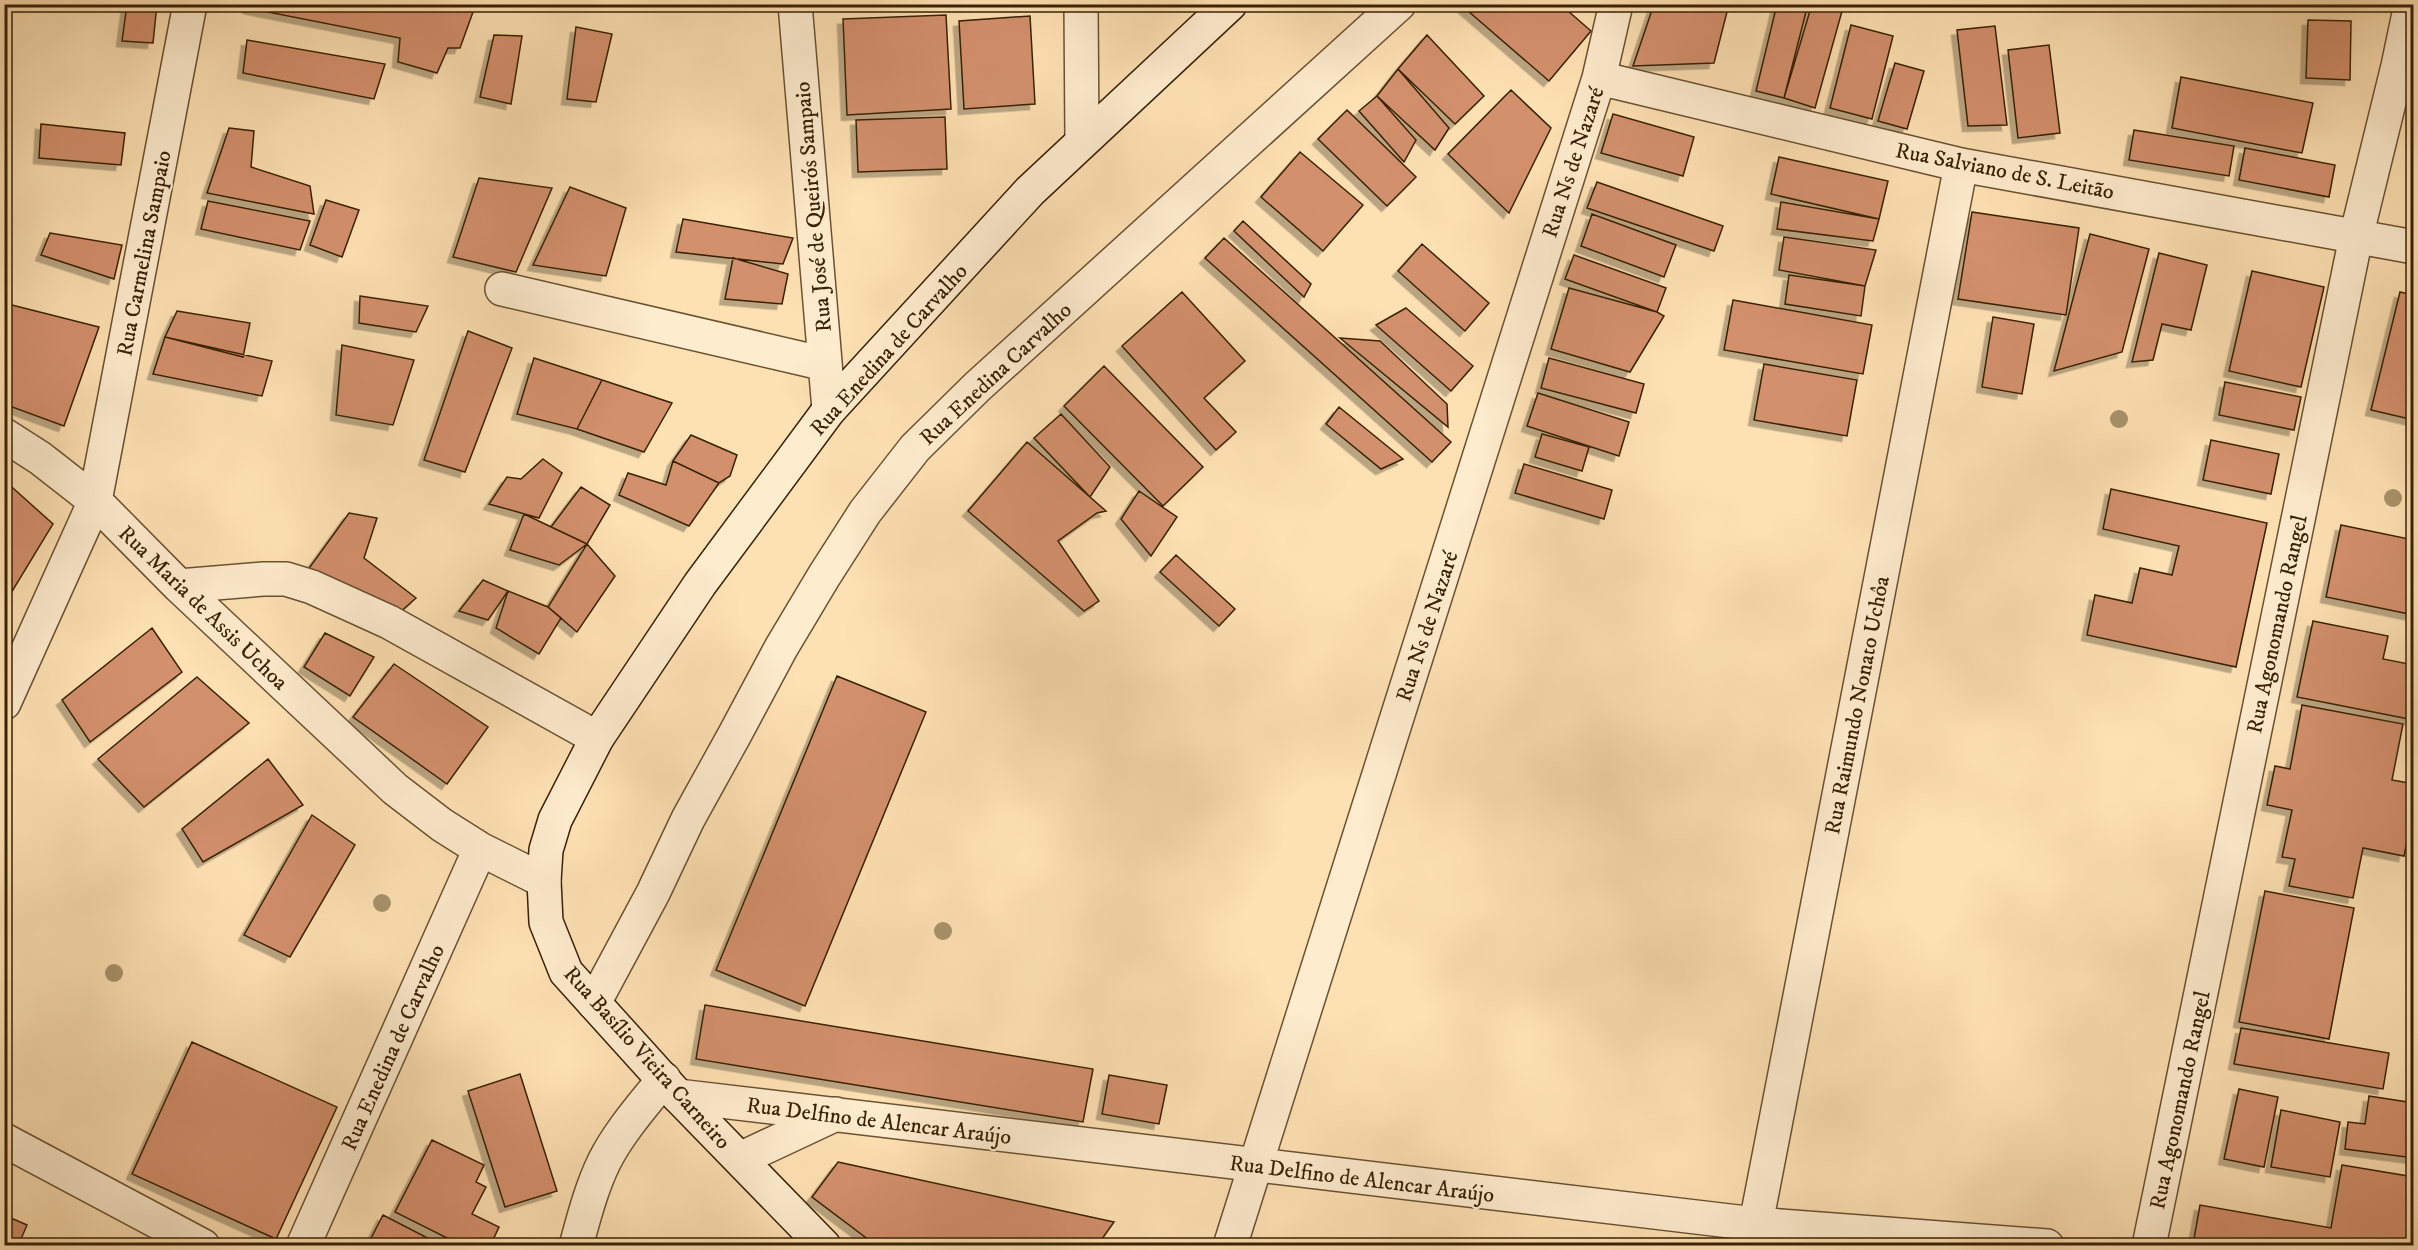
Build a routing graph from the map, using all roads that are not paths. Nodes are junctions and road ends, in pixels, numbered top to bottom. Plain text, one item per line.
1 (190, 4) edge
2 (1081, 4) edge
3 (1230, 4) edge
4 (1399, 4) edge
5 (1616, 4) edge
6 (2411, 4) edge
7 (787, 6) edge
8 (2406, 67) edge
9 (1599, 78) junction
10 (1082, 141) junction
11 (1961, 165) junction
12 (2356, 237) junction
13 (2414, 247) edge
14 (502, 288) dead end
15 (825, 364) junction
16 (829, 410) junction
17 (4, 435) edge
18 (95, 501) junction
19 (178, 586) junction
20 (4, 703) edge
21 (597, 738) junction
22 (480, 849) junction
23 (544, 881) junction
24 (594, 1003) junction
25 (671, 1088) junction
26 (836, 1114) junction
27 (4, 1140) edge
28 (740, 1159) junction
29 (1255, 1166) junction
30 (1753, 1235) edge
31 (203, 1245) edge
32 (303, 1245) edge
33 (576, 1245) edge
34 (824, 1245) edge
35 (1230, 1245) edge
36 (2047, 1245) edge
37 (2149, 1245) edge

1 - 18 street, Rua Carmelina Sampaio
2 - 10 street
3 - 10 street, Rua Enedina de Carvalho
4 - 24 street, Rua Enedina Carvalho
5 - 9 street, Rua Ns de Nazaré
6 - 8 street, Rua Agonomando Rangel
7 - 15 street, Rua José de Queirós Sampaio
8 - 12 street, Rua Agonomando Rangel
9 - 11 street, Rua Salviano de S. Leitão
9 - 29 street, Rua Ns de Nazaré
10 - 16 street, Rua Enedina de Carvalho
11 - 12 street, Rua Salviano de S. Leitão
11 - 30 street, Rua Raimundo Nonato Uchôa
12 - 13 street, Rua Salviano de S. Leitão
12 - 37 street, Rua Agonomando Rangel
14 - 15 street
15 - 16 street, Rua José de Queirós Sampaio
16 - 21 street, Rua Enedina de Carvalho
17 - 18 street, Rua Maria de Assis Uchoa
18 - 19 street, Rua Maria de Assis Uchoa
18 - 20 street, Rua Carmelina Sampaio
19 - 21 street
19 - 22 street, Rua Maria de Assis Uchoa
21 - 23 street, Rua Basílio Vieira Carneiro
22 - 23 street, Rua Maria de Assis Uchoa
22 - 32 street, Rua Enedina de Carvalho
23 - 24 street, Rua Basílio Vieira Carneiro
24 - 25 street, Rua Basílio Vieira Carneiro
25 - 26 street, Rua Delfino de Alencar Araújo
25 - 28 street, Rua Basílio Vieira Carneiro
25 - 33 street
26 - 28 street
26 - 29 street, Rua Delfino de Alencar Araújo
27 - 31 street
28 - 34 street, Rua Basílio Vieira Carneiro
29 - 30 street, Rua Delfino de Alencar Araújo
29 - 35 street, Rua Ns de Nazaré
30 - 36 street, Rua Delfino de Alencar Araújo

